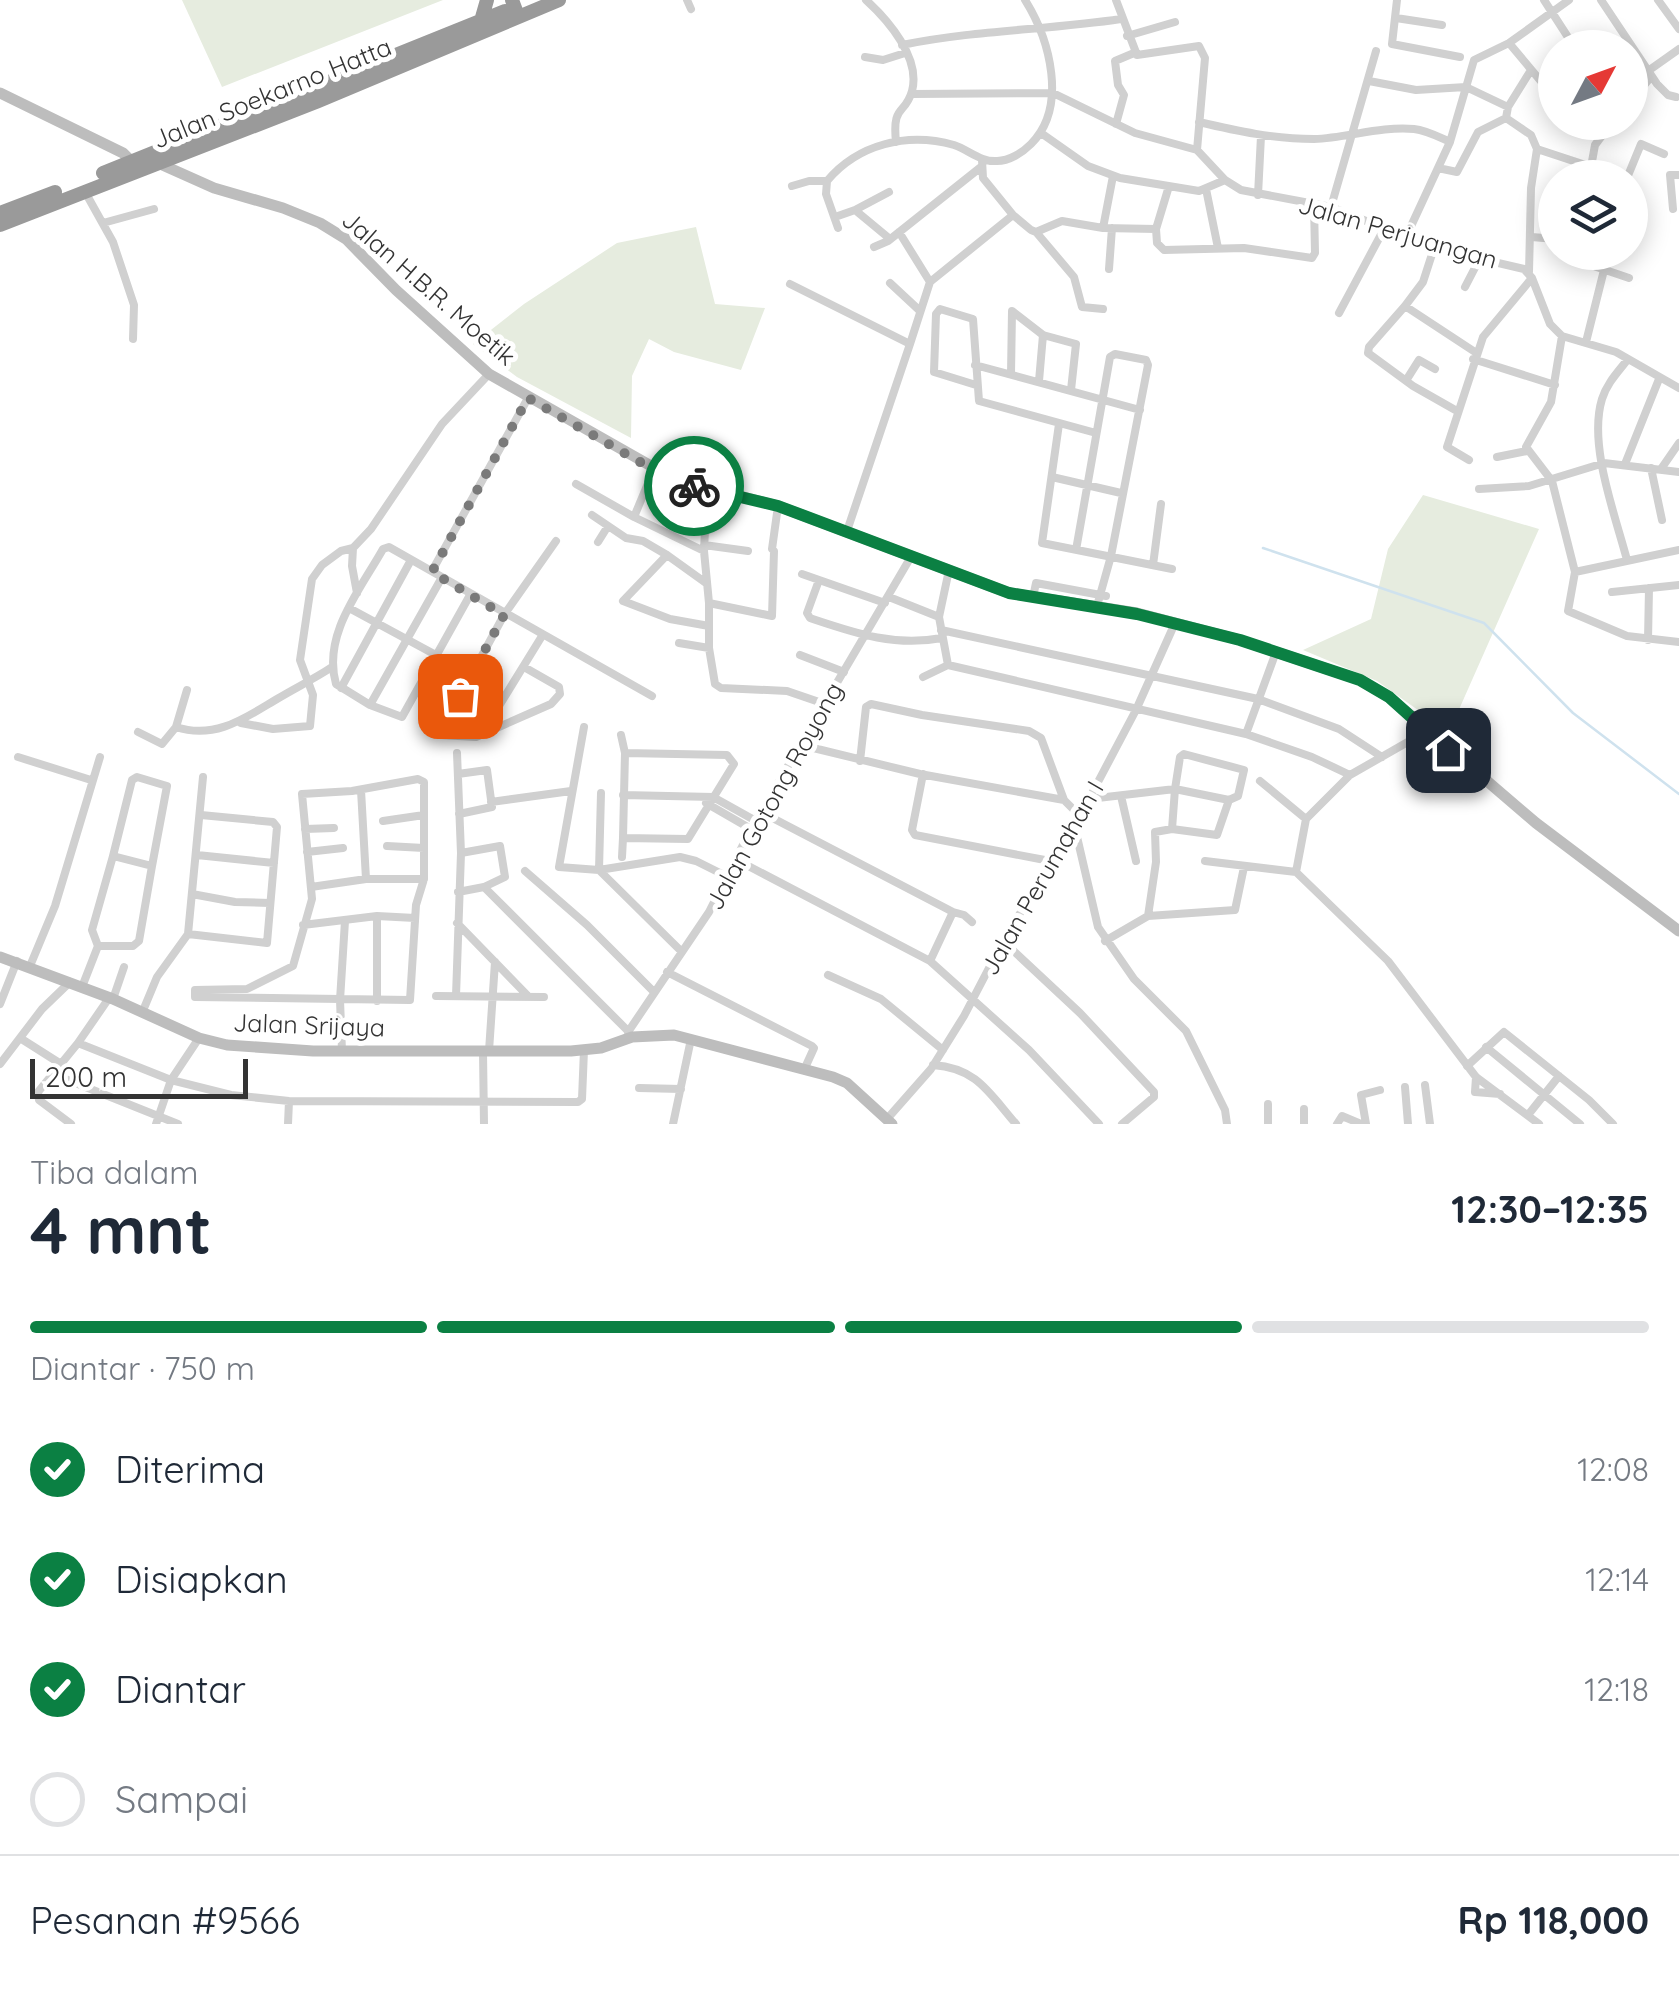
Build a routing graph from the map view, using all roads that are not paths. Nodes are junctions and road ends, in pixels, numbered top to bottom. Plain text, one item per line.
1 (488, 0) edge
2 (534, 0) edge
3 (560, 0) edge
4 (866, 0) edge
5 (1025, 0) edge
6 (1116, 0) edge
7 (1397, 0) edge
8 (1544, 0) edge
9 (1568, 0) edge
10 (1601, 0) edge
11 (1658, 0) edge
12 (509, 9) edge
13 (1552, 12) junction
14 (1396, 18) junction
15 (1121, 19) junction
16 (481, 21) junction
17 (1175, 22) dead end
18 (1442, 25) dead end
19 (1679, 29) edge
20 (1040, 30) junction
21 (1564, 30) edge
22 (1127, 36) junction
23 (1509, 43) junction
24 (1679, 48) edge
25 (904, 49) junction
26 (1376, 50) dead end
27 (1134, 53) junction
28 (865, 57) dead end
29 (1460, 57) dead end
30 (1531, 70) junction
31 (1650, 74) junction
32 (1648, 77) edge
33 (1538, 78) edge
34 (1369, 80) junction
35 (1466, 87) junction
36 (1053, 92) junction
37 (0, 93) edge
38 (912, 94) junction
39 (1676, 97) dead end
40 (1508, 107) junction
41 (1506, 118) junction
42 (1199, 122) junction
43 (1116, 124) junction
44 (1041, 133) junction
45 (1353, 134) junction
46 (1261, 136) junction
47 (896, 142) junction
48 (1450, 142) junction
49 (1196, 150) junction
50 (1537, 150) junction
51 (1664, 154) dead end
52 (1560, 160) edge
53 (1634, 160) edge
54 (132, 162) junction
55 (158, 163) junction
56 (982, 163) junction
57 (1438, 168) junction
58 (1679, 175) edge
59 (1113, 176) junction
60 (1225, 180) junction
61 (827, 182) junction
62 (792, 186) dead end
63 (1168, 186) junction
64 (1206, 189) junction
65 (84, 190) junction
66 (889, 192) dead end
67 (1258, 195) junction
68 (1314, 204) junction
69 (1332, 207) junction
70 (154, 208) dead end
71 (1674, 209) dead end
72 (855, 210) junction
73 (0, 214) edge
74 (1013, 215) junction
75 (834, 218) junction
76 (103, 222) junction
77 (0, 225) edge
78 (838, 228) dead end
79 (1107, 228) junction
80 (1156, 229) junction
81 (1384, 230) junction
82 (899, 232) junction
83 (1036, 232) junction
84 (1532, 236) junction
85 (1406, 237) junction
86 (1538, 237) edge
87 (890, 239) junction
88 (874, 247) dead end
89 (1218, 248) junction
90 (1434, 248) junction
91 (1480, 258) junction
92 (1109, 270) dead end
93 (1604, 270) joint
94 (1531, 275) junction
95 (1629, 278) dead end
96 (930, 282) junction
97 (890, 283) dead end
98 (790, 284) dead end
99 (1465, 287) dead end
100 (1405, 306) junction
101 (1102, 309) dead end
102 (919, 310) junction
103 (1338, 313) dead end
104 (1042, 335) junction
105 (1562, 336) junction
106 (133, 338) dead end
107 (1586, 342) junction
108 (910, 344) junction
109 (1474, 356) junction
110 (1628, 360) junction
111 (976, 365) junction
112 (1436, 369) dead end
113 (489, 374) junction
114 (1011, 374) junction
115 (1659, 379) junction
116 (1407, 380) junction
117 (1039, 381) junction
118 (976, 385) junction
119 (1554, 385) junction
120 (1679, 388) edge
121 (1071, 390) junction
122 (528, 398) junction
123 (1104, 398) junction
124 (1140, 410) junction
125 (1456, 411) junction
126 (1060, 424) junction
127 (1096, 433) junction
128 (1679, 443) edge
129 (1527, 451) junction
130 (1496, 457) dead end
131 (1469, 460) dead end
132 (1602, 464) junction
133 (1625, 464) junction
134 (1650, 468) junction
135 (1662, 469) junction
136 (654, 470) junction
137 (1679, 472) edge
138 (1052, 477) junction
139 (1552, 480) junction
140 (576, 484) dead end
141 (1089, 486) junction
142 (706, 490) junction
143 (1479, 490) dead end
144 (1121, 493) junction
145 (1160, 504) dead end
146 (778, 506) junction
147 (592, 515) dead end
148 (634, 518) junction
149 (1662, 520) dead end
150 (608, 526) junction
151 (847, 531) junction
152 (556, 542) dead end
153 (598, 542) dead end
154 (354, 548) junction
155 (704, 548) junction
156 (1076, 550) junction
157 (1679, 550) edge
158 (748, 552) dead end
159 (667, 555) junction
160 (912, 555) junction
161 (1111, 556) junction
162 (411, 560) junction
163 (1627, 560) junction
164 (1152, 565) junction
165 (1172, 569) dead end
166 (949, 570) junction
167 (432, 572) junction
168 (1575, 572) junction
169 (802, 574) dead end
170 (442, 579) junction
171 (820, 580) junction
172 (706, 583) junction
173 (1679, 585) edge
174 (1649, 588) junction
175 (1612, 592) dead end
176 (357, 594) junction
177 (470, 595) junction
178 (1102, 598) junction
179 (887, 600) junction
180 (709, 603) junction
181 (349, 608) junction
182 (504, 615) junction
183 (939, 617) junction
184 (1175, 623) junction
185 (378, 625) junction
186 (709, 626) junction
187 (941, 634) junction
188 (542, 636) junction
189 (865, 637) junction
190 (406, 640) junction
191 (1648, 640) junction
192 (1679, 642) edge
193 (679, 643) dead end
194 (709, 648) junction
195 (1276, 652) junction
196 (800, 655) dead end
197 (436, 656) junction
198 (948, 665) junction
199 (524, 666) junction
200 (332, 668) junction
201 (844, 672) junction
202 (472, 674) junction
203 (425, 676) junction
204 (1150, 676) junction
205 (924, 677) dead end
206 (308, 683) junction
207 (341, 688) junction
208 (187, 690) dead end
209 (460, 696) junction
210 (652, 696) dead end
211 (1258, 698) junction
212 (825, 704) junction
213 (370, 705) junction
214 (1136, 710) junction
215 (241, 723) junction
216 (584, 726) dead end
217 (176, 727) junction
218 (1427, 731) junction
219 (138, 732) dead end
220 (1246, 734) junction
221 (440, 735) dead end
222 (621, 735) dead end
223 (800, 745) junction
224 (457, 753) dead end
225 (625, 753) junction
226 (18, 757) dead end
227 (100, 757) dead end
228 (1382, 757) junction
229 (860, 760) junction
230 (458, 774) junction
231 (924, 774) junction
232 (1350, 775) junction
233 (203, 777) dead end
234 (91, 780) junction
235 (1260, 781) dead end
236 (361, 790) junction
237 (1175, 790) junction
238 (571, 792) junction
239 (601, 793) dead end
240 (623, 795) junction
241 (1121, 796) junction
242 (1089, 799) junction
243 (1064, 800) junction
244 (1229, 800) junction
245 (711, 801) junction
246 (491, 802) junction
247 (761, 812) junction
248 (459, 814) junction
249 (201, 815) junction
250 (424, 815) junction
251 (1079, 815) junction
252 (1306, 819) junction
253 (383, 821) dead end
254 (1074, 824) junction
255 (753, 825) junction
256 (1172, 829) junction
257 (305, 830) junction
258 (623, 838) junction
259 (387, 846) dead end
260 (343, 848) dead end
261 (424, 848) junction
262 (330, 849) junction
263 (307, 852) junction
264 (461, 852) junction
265 (197, 855) junction
266 (113, 856) junction
267 (622, 856) dead end
268 (735, 859) junction
269 (1050, 861) junction
270 (1136, 861) dead end
271 (1204, 861) dead end
272 (274, 863) junction
273 (152, 866) junction
274 (1244, 867) junction
275 (599, 870) junction
276 (525, 871) dead end
277 (1296, 872) junction
278 (726, 876) junction
279 (424, 879) junction
280 (366, 880) junction
281 (311, 887) junction
282 (484, 887) junction
283 (458, 892) junction
284 (192, 894) junction
285 (270, 903) junction
286 (953, 912) junction
287 (377, 916) junction
288 (1148, 916) junction
289 (415, 918) junction
290 (345, 921) junction
291 (972, 922) dead end
292 (456, 923) junction
293 (303, 925) junction
294 (1679, 931) edge
295 (188, 934) junction
296 (1105, 940) junction
297 (1003, 941) junction
298 (98, 946) junction
299 (682, 952) junction
300 (0, 957) edge
301 (930, 960) junction
302 (494, 962) junction
303 (23, 964) junction
304 (124, 967) dead end
305 (667, 972) junction
306 (828, 975) dead end
307 (76, 985) junction
308 (654, 992) junction
309 (247, 994) junction
310 (528, 995) junction
311 (436, 996) dead end
312 (456, 996) junction
313 (493, 996) junction
314 (544, 997) dead end
315 (111, 999) junction
316 (340, 1000) junction
317 (377, 1001) junction
318 (972, 1001) junction
319 (0, 1004) edge
320 (142, 1013) junction
321 (630, 1034) junction
322 (20, 1038) junction
323 (199, 1038) junction
324 (691, 1040) junction
325 (78, 1043) junction
326 (1486, 1048) junction
327 (342, 1050) junction
328 (584, 1050) junction
329 (943, 1050) junction
330 (486, 1051) junction
331 (0, 1064) edge
332 (61, 1064) junction
333 (933, 1065) junction
334 (1467, 1066) junction
335 (804, 1070) junction
336 (53, 1074) junction
337 (1559, 1076) junction
338 (171, 1080) junction
339 (1425, 1085) dead end
340 (1405, 1087) dead end
341 (639, 1088) dead end
342 (680, 1090) junction
343 (1380, 1090) dead end
344 (1544, 1095) junction
345 (289, 1101) junction
346 (484, 1101) junction
347 (1268, 1104) dead end
348 (1304, 1108) dead end
349 (1528, 1115) junction
350 (156, 1120) edge
351 (889, 1122) edge
352 (71, 1124) edge
353 (178, 1124) edge
354 (288, 1124) edge
355 (484, 1124) edge
356 (673, 1124) edge
357 (1016, 1124) edge
358 (1099, 1124) edge
359 (1122, 1124) edge
360 (1228, 1124) edge
361 (1268, 1124) edge
362 (1304, 1124) edge
363 (1337, 1124) edge
364 (1364, 1124) edge
365 (1408, 1124) edge
366 (1430, 1124) edge
367 (1539, 1124) edge
368 (1580, 1124) edge
369 (1613, 1124) edge

1 - 16 highway
2 - 12 highway, Jalan Soekarno Hatta
3 - 12 highway, Jalan Soekarno Hatta
4 - 25 street
5 - 20 street
6 - 15 street
7 - 14 street
8 - 13 street
9 - 13 street
10 - 31 street
11 - 19 street
12 - 16 highway, Jalan Soekarno Hatta
12 - 55 highway, Jalan Soekarno Hatta
13 - 21 street
13 - 23 street
14 - 18 street
14 - 29 street
15 - 20 street
15 - 22 street
16 - 54 highway, Jalan Soekarno Hatta
17 - 22 street
20 - 25 street
20 - 36 street
22 - 27 street
23 - 30 street
23 - 35 street
24 - 31 street
25 - 28 street
25 - 38 street
26 - 34 street
27 - 42 street
27 - 43 street
30 - 33 street
30 - 40 street
31 - 32 street
31 - 39 street
34 - 35 street
34 - 45 street
35 - 40 street
35 - 48 street
36 - 38 street
36 - 43 street
36 - 44 street
37 - 54 street
38 - 47 street
40 - 41 street
41 - 50 street
41 - 57 street
42 - 46 street
42 - 49 street
43 - 49 street
44 - 56 street
44 - 59 street
45 - 46 street
45 - 48 street
45 - 69 street
46 - 67 street
47 - 56 street
47 - 61 street
48 - 57 street
49 - 60 street, Jalan Perjuangan
50 - 52 street
50 - 84 street
51 - 53 street
54 - 73 highway, Jalan Soekarno Hatta
55 - 65 highway, Jalan Soekarno Hatta
55 - 113 street, Jalan H.B.R. Moetik
56 - 74 street
56 - 82 street
57 - 85 street
58 - 71 street
59 - 63 street
59 - 79 street
60 - 64 street
60 - 67 street, Jalan Perjuangan
61 - 62 street
61 - 75 street
63 - 64 street
63 - 80 street
64 - 89 street
65 - 76 street
65 - 77 highway, Jalan Soekarno Hatta
66 - 72 street
67 - 68 street, Jalan Perjuangan
68 - 69 street, Jalan Perjuangan
68 - 89 street
69 - 81 street, Jalan Perjuangan
70 - 76 street
72 - 75 street
72 - 87 street
74 - 83 street
74 - 96 street
75 - 78 street
76 - 106 street
79 - 80 street
79 - 83 street
79 - 92 street
80 - 89 street
81 - 85 street, Jalan Perjuangan
81 - 103 street
82 - 87 street
82 - 96 street
83 - 101 street
84 - 86 street
84 - 94 street
85 - 90 street, Jalan Perjuangan
87 - 88 street
90 - 91 street, Jalan Perjuangan
90 - 100 street
91 - 94 street, Jalan Perjuangan
91 - 99 street
93 - 95 street
93 - 107 street
94 - 105 street
94 - 109 street
96 - 102 street
97 - 102 street
98 - 108 street
100 - 109 street
100 - 116 street
102 - 108 street
104 - 114 street
104 - 117 street
104 - 121 street
105 - 107 street
105 - 119 street
107 - 110 street
108 - 151 street
109 - 119 street
109 - 125 street
110 - 115 street
110 - 132 street
111 - 114 street
111 - 118 street
111 - 118 street
112 - 116 street
113 - 122 street, Jalan H.B.R. Moetik
113 - 154 street
114 - 117 street
115 - 120 street
115 - 133 street
116 - 125 street
117 - 121 street
118 - 126 street
119 - 129 street
121 - 123 street
122 - 136 street, Jalan H.B.R. Moetik
122 - 167 street
123 - 124 street
123 - 124 street
123 - 127 street
124 - 144 street
125 - 131 street
126 - 127 street
126 - 138 street
127 - 141 street
128 - 135 street
129 - 130 street
129 - 139 street
132 - 133 street
132 - 139 street
132 - 163 street
133 - 134 street
134 - 135 street
134 - 149 street
135 - 137 street
136 - 142 street, Jalan H.B.R. Moetik
136 - 148 street
138 - 141 street
138 - 156 street
139 - 143 street
139 - 168 street
140 - 148 street
141 - 144 street
141 - 156 street
142 - 146 street, Jalan H.B.R. Moetik
142 - 155 street
144 - 161 street
145 - 164 street
146 - 151 street, Jalan H.B.R. Moetik
146 - 180 street
147 - 150 street
148 - 155 street
150 - 153 street
150 - 159 street
151 - 160 street, Jalan H.B.R. Moetik
152 - 182 street
154 - 176 street
154 - 206 street
155 - 158 street
155 - 172 street
156 - 161 street
157 - 163 street
159 - 172 street
159 - 186 street
160 - 166 street, Jalan H.B.R. Moetik
160 - 179 street, Jalan Gotong Royong
161 - 164 street
161 - 178 street
162 - 167 street
162 - 176 street
162 - 185 street
163 - 168 street
164 - 165 street
166 - 178 street, Jalan H.B.R. Moetik
166 - 183 street
167 - 170 street
168 - 191 street
169 - 171 street
170 - 177 street
170 - 190 street
171 - 179 street
171 - 189 street
172 - 180 street
173 - 174 street
174 - 175 street
174 - 191 street
176 - 181 street
177 - 182 street
177 - 197 street
178 - 184 street, Jalan H.B.R. Moetik
179 - 183 street
179 - 189 street, Jalan Gotong Royong
180 - 186 street
181 - 185 street
181 - 200 street
182 - 188 street
182 - 202 street
183 - 187 street
184 - 195 street, Jalan H.B.R. Moetik
184 - 204 street, Jalan Perumahan I
185 - 190 street
185 - 207 street
186 - 194 street
187 - 189 street
187 - 198 street
187 - 204 street
188 - 199 street
188 - 210 street
189 - 201 street, Jalan Gotong Royong
190 - 197 street
190 - 213 street
191 - 192 street
193 - 194 street
194 - 212 street
195 - 211 street
195 - 218 street, Jalan H.B.R. Moetik
196 - 201 street
197 - 202 street
197 - 203 street
198 - 205 street
198 - 214 street
199 - 209 street
199 - 221 street
200 - 206 street
200 - 207 street
201 - 212 street, Jalan Gotong Royong
202 - 209 street
203 - 209 street
203 - 213 street
204 - 211 street
204 - 214 street, Jalan Perumahan I
206 - 215 street
206 - 215 street
207 - 213 street
208 - 217 street
211 - 220 street
211 - 228 street
212 - 223 street, Jalan Gotong Royong
214 - 220 street
214 - 242 street, Jalan Perumahan I
215 - 217 street
216 - 238 street
217 - 219 street
218 - 228 street
218 - 294 street, Jalan H.B.R. Moetik
220 - 232 street
222 - 225 street
223 - 229 street
223 - 247 street, Jalan Gotong Royong
224 - 230 street
225 - 240 street
225 - 245 street
226 - 234 street
227 - 234 street
228 - 232 street
229 - 231 street
229 - 243 street
230 - 246 street
230 - 248 street
231 - 243 street
231 - 269 street
232 - 252 street
233 - 249 street
234 - 303 street
235 - 252 street
236 - 250 street
236 - 257 street
236 - 280 street
237 - 241 street
237 - 244 street
237 - 244 street
237 - 256 street
238 - 246 street
238 - 275 street
239 - 275 street
240 - 245 street
240 - 258 street
241 - 242 street
241 - 270 street
242 - 251 street, Jalan Perumahan I
243 - 251 street
244 - 256 street
245 - 255 street
245 - 258 street
246 - 248 street
247 - 255 street, Jalan Gotong Royong
247 - 286 street
248 - 264 street
249 - 265 street
249 - 272 street
250 - 253 street
250 - 261 street
251 - 254 street, Jalan Perumahan I
252 - 277 street
254 - 269 street, Jalan Perumahan I
254 - 296 street
255 - 268 street, Jalan Gotong Royong
256 - 288 street
257 - 262 street
257 - 263 street
258 - 267 street
259 - 261 street
260 - 262 street
261 - 279 street
262 - 263 street
263 - 281 street
264 - 282 street
264 - 283 street
265 - 272 street
265 - 284 street
266 - 273 street
266 - 273 street
266 - 298 street
268 - 278 street, Jalan Gotong Royong
268 - 301 street
269 - 297 street, Jalan Perumahan I
271 - 274 street
272 - 285 street
273 - 298 street
274 - 277 street
274 - 288 street
275 - 278 street
275 - 299 street
276 - 308 street
277 - 334 street
278 - 299 street, Jalan Gotong Royong
279 - 280 street
279 - 289 street
280 - 281 street
281 - 293 street
282 - 283 street
282 - 321 street
283 - 292 street
284 - 285 street
284 - 295 street
285 - 295 street
286 - 291 street
286 - 301 street
287 - 289 street
287 - 290 street
287 - 317 street
288 - 296 street
289 - 317 street
290 - 293 street
290 - 316 street
292 - 302 street
292 - 312 street
293 - 309 street
295 - 320 street
296 - 360 street
297 - 318 street, Jalan Perumahan I
297 - 359 street
298 - 307 street
299 - 305 street, Jalan Gotong Royong
300 - 303 street, Jalan Srijaya
301 - 318 street
302 - 310 street
302 - 313 street
303 - 307 street, Jalan Srijaya
303 - 319 street
304 - 315 street
305 - 308 street, Jalan Gotong Royong
305 - 335 street
306 - 329 street
307 - 315 street, Jalan Srijaya
307 - 322 street
308 - 321 street, Jalan Gotong Royong
309 - 309 street
309 - 316 street
310 - 313 street
310 - 314 street
311 - 312 street
312 - 313 street
313 - 330 street
315 - 320 street, Jalan Srijaya
315 - 325 street
316 - 317 street
316 - 327 street
318 - 329 street, Jalan Perumahan I
318 - 358 street
320 - 323 street, Jalan Srijaya
321 - 324 street, Jalan Srijaya
321 - 328 street, Jalan Srijaya
322 - 331 street
322 - 332 street
323 - 327 street, Jalan Srijaya
323 - 338 street
324 - 335 street, Jalan Srijaya
324 - 342 street
325 - 332 street
325 - 338 street
326 - 334 street
326 - 337 street
326 - 344 street
327 - 330 street, Jalan Srijaya
328 - 330 street, Jalan Srijaya
328 - 346 street
329 - 333 street, Jalan Perumahan I
330 - 346 street
332 - 336 street
333 - 351 street, Jalan Perumahan I
333 - 357 street
334 - 349 street
335 - 351 street, Jalan Srijaya
336 - 350 street
336 - 352 street
337 - 344 street
337 - 369 street
338 - 345 street
338 - 350 street
339 - 366 street
340 - 365 street
341 - 342 street
342 - 356 street
343 - 364 street
344 - 349 street
344 - 368 street
345 - 346 street
345 - 354 street
346 - 355 street
347 - 361 street
348 - 362 street
349 - 367 street
350 - 353 street
363 - 364 street

